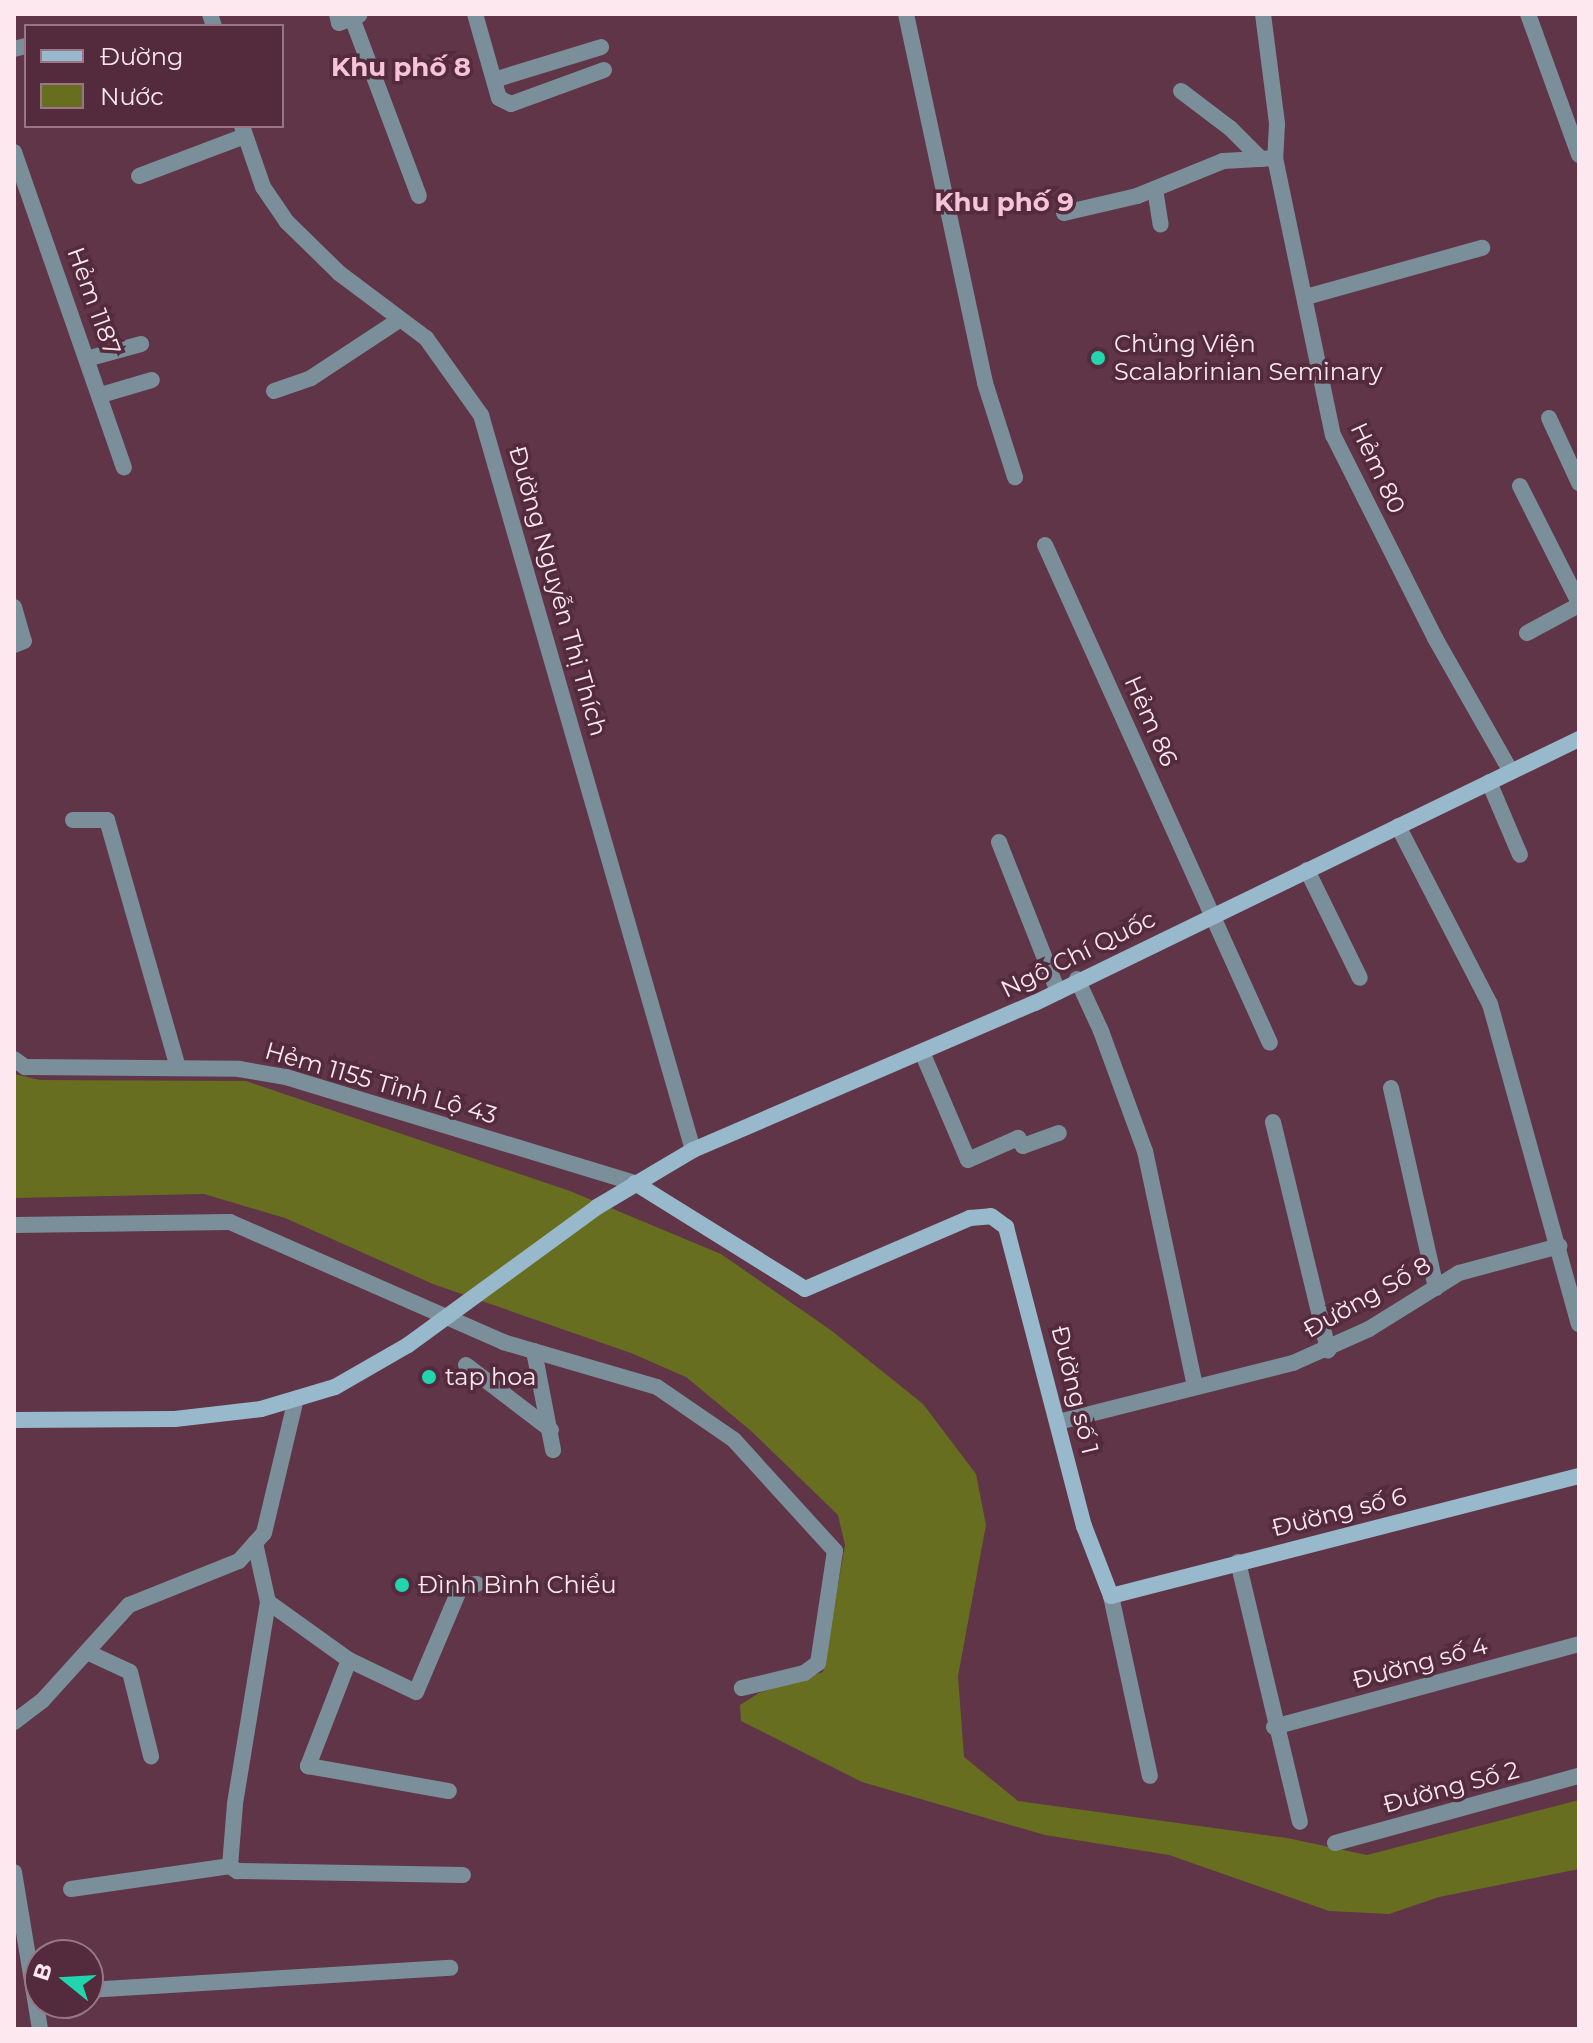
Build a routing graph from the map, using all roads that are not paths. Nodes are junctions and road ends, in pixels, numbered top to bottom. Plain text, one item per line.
1 (475, 14) edge
2 (906, 14) edge
3 (1263, 14) edge
4 (1528, 14) edge
5 (350, 15) edge
6 (601, 47) dead end
7 (604, 70) dead end
8 (494, 80) junction
9 (1181, 91) dead end
10 (243, 131) edge
11 (14, 152) edge
12 (1579, 155) edge
13 (1268, 158) junction
14 (139, 176) dead end
15 (1155, 189) junction
16 (419, 196) dead end
17 (1064, 213) dead end
18 (1161, 225) dead end
19 (1482, 248) dead end
20 (1306, 297) junction
21 (399, 320) junction
22 (141, 344) dead end
23 (90, 358) junction
24 (152, 380) dead end
25 (274, 391) dead end
26 (101, 395) junction
27 (1549, 418) dead end
28 (124, 467) dead end
29 (1015, 477) dead end
30 (1579, 483) edge
31 (1520, 486) dead end
32 (1045, 545) dead end
33 (1579, 604) edge
34 (14, 607) edge
35 (1527, 633) dead end
36 (19, 643) edge
37 (1579, 739) edge
38 (1511, 772) junction
39 (1489, 782) junction
40 (73, 820) dead end
41 (1398, 826) junction
42 (999, 842) dead end
43 (1520, 855) dead end
44 (1307, 870) junction
45 (1213, 916) junction
46 (1360, 978) dead end
47 (1077, 979) junction
48 (1058, 992) junction
49 (1270, 1043) dead end
50 (922, 1052) junction
51 (14, 1059) edge
52 (178, 1068) junction
53 (1391, 1088) dead end
54 (1273, 1122) dead end
55 (1059, 1133) dead end
56 (693, 1150) junction
57 (635, 1183) junction
58 (14, 1225) edge
59 (1559, 1246) junction
60 (1436, 1288) junction
61 (1578, 1313) edge
62 (445, 1319) junction
63 (1328, 1350) junction
64 (534, 1351) junction
65 (466, 1365) dead end
66 (1195, 1387) junction
67 (296, 1399) junction
68 (14, 1420) edge
69 (1058, 1422) junction
70 (551, 1430) junction
71 (553, 1450) dead end
72 (1579, 1476) edge
73 (255, 1543) junction
74 (1238, 1562) junction
75 (477, 1584) dead end
76 (1111, 1596) junction
77 (268, 1602) junction
78 (1579, 1644) edge
79 (87, 1652) junction
80 (349, 1660) junction
81 (742, 1688) dead end
82 (14, 1722) edge
83 (1274, 1727) junction
84 (151, 1756) dead end
85 (1150, 1776) dead end
86 (1579, 1776) edge
87 (449, 1791) dead end
88 (1300, 1822) dead end
89 (1335, 1843) dead end
90 (230, 1866) junction
91 (14, 1872) edge
92 (463, 1875) dead end
93 (71, 1889) dead end
94 (27, 1939) edge
95 (450, 1968) dead end
96 (104, 1989) edge

1 - 8 street
2 - 29 street
3 - 13 street, Hẻm 80
4 - 12 street
5 - 16 street
6 - 8 street
7 - 8 street
9 - 13 street
10 - 14 street
10 - 21 street, Đường Nguyễn Thị Thích
11 - 23 street, Hẻm 1187
13 - 15 street
13 - 20 street, Hẻm 80
15 - 17 street
15 - 18 street
19 - 20 street
20 - 38 street, Hẻm 80
21 - 25 street
21 - 56 street, Đường Nguyễn Thị Thích
22 - 23 street
23 - 26 street, Hẻm 1187
24 - 26 street
26 - 28 street, Hẻm 1187
27 - 30 street
31 - 33 street
32 - 45 street, Hẻm 86
33 - 35 street
34 - 36 street
37 - 38 main road, Ngô Chí Quốc
38 - 39 main road, Ngô Chí Quốc
39 - 41 main road, Ngô Chí Quốc
39 - 43 street
40 - 52 street
41 - 44 main road, Ngô Chí Quốc
41 - 59 street
42 - 48 street
44 - 45 main road, Ngô Chí Quốc
44 - 46 street
45 - 47 main road, Ngô Chí Quốc
45 - 49 street, Hẻm 86
47 - 48 main road, Ngô Chí Quốc
47 - 66 street
48 - 50 main road, Ngô Chí Quốc
50 - 55 street
50 - 56 main road, Ngô Chí Quốc
51 - 52 street, Hẻm 1155 Tỉnh Lộ 43
52 - 57 street, Hẻm 1155 Tỉnh Lộ 43
53 - 60 street
54 - 63 street
56 - 57 main road, Ngô Chí Quốc
57 - 62 main road, Ngô Chí Quốc
57 - 69 main road, Đường số 1
58 - 62 street
59 - 60 street, Đường Số 8
59 - 61 street
60 - 63 street, Đường Số 8
62 - 64 street
62 - 67 main road, Ngô Chí Quốc
63 - 66 street, Đường Số 8
64 - 70 street
64 - 81 street
65 - 70 street
66 - 69 street, Đường Số 8
67 - 68 main road, Ngô Chí Quốc
67 - 73 street
69 - 76 main road, Đường số 1
70 - 71 street
72 - 74 main road, Đường số 6
73 - 77 street
73 - 79 street
74 - 76 main road, Đường số 6
74 - 83 street
75 - 80 street
76 - 85 street, Đường số 1
77 - 80 street
77 - 90 street
78 - 83 street, Đường số 4
79 - 82 street
79 - 84 street
80 - 87 street
83 - 88 street
86 - 89 street, Đường Số 2
90 - 92 street
90 - 93 street
91 - 94 street
95 - 96 street

